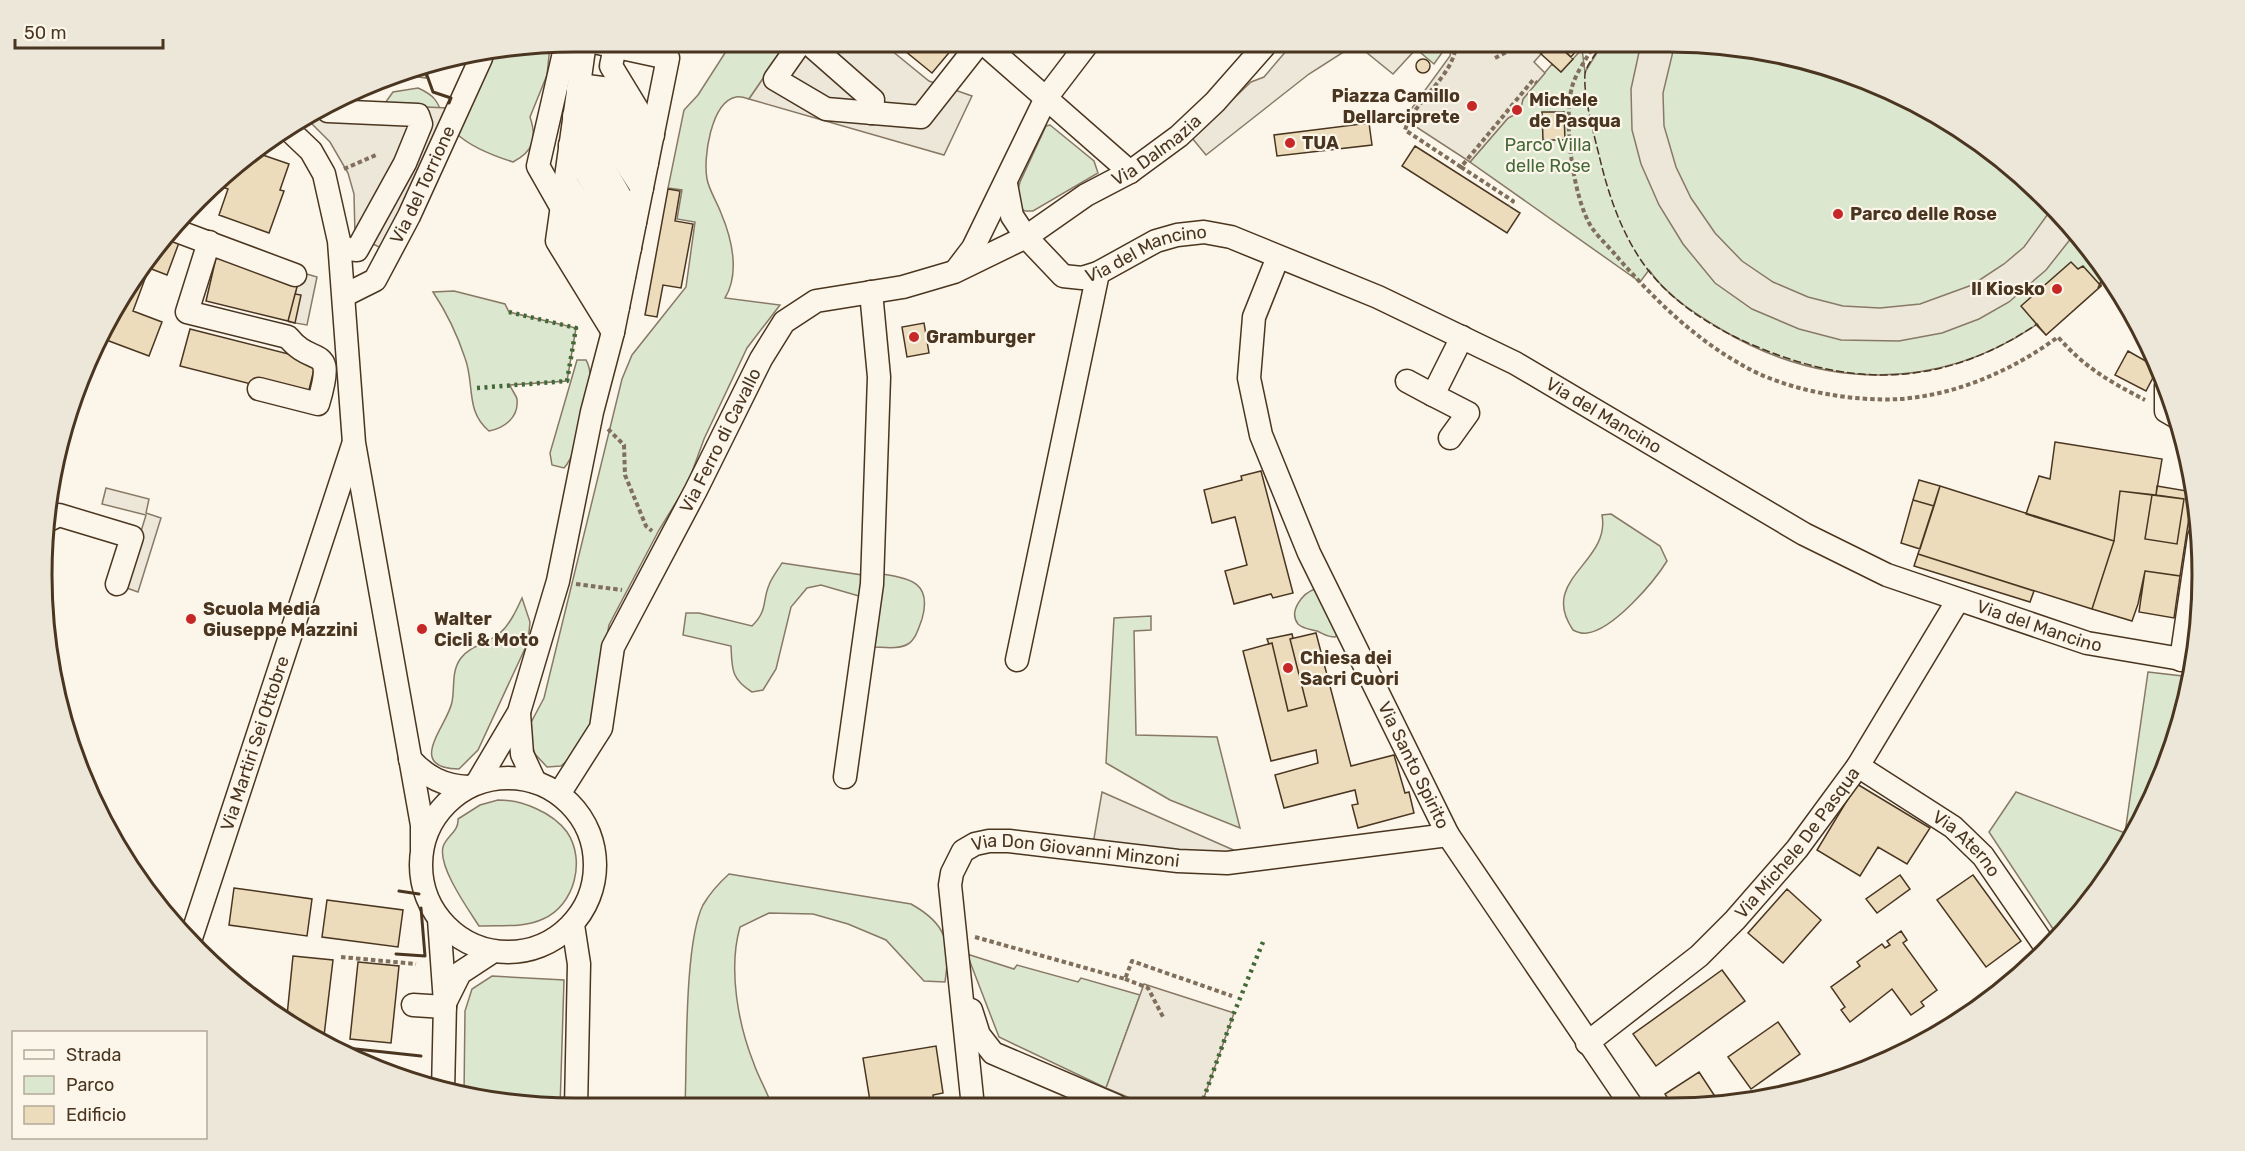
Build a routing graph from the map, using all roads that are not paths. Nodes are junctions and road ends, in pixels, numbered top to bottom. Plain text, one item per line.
1 (584, 52) edge
2 (607, 52) edge
3 (644, 52) edge
4 (794, 52) edge
5 (818, 52) edge
6 (973, 52) edge
7 (993, 52) edge
8 (1080, 52) edge
9 (1259, 52) edge
10 (564, 53) edge
11 (480, 62) edge
12 (579, 87) junction
13 (1046, 98) junction
14 (335, 111) edge
15 (872, 113) junction
16 (574, 116) junction
17 (294, 135) edge
18 (653, 135) junction
19 (570, 145) junction
20 (647, 163) junction
21 (1130, 172) junction
22 (566, 180) junction
23 (1006, 184) junction
24 (642, 188) junction
25 (561, 208) junction
26 (635, 222) junction
27 (181, 232) edge
28 (1026, 237) junction
29 (209, 242) junction
30 (340, 248) junction
31 (630, 248) junction
32 (1278, 257) junction
33 (954, 272) junction
34 (1098, 273) junction
35 (295, 275) dead end
36 (624, 276) junction
37 (871, 292) junction
38 (345, 295) junction
39 (618, 307) junction
40 (613, 332) junction
41 (1461, 338) junction
42 (1407, 381) dead end
43 (259, 389) dead end
44 (1433, 395) junction
45 (1450, 438) dead end
46 (354, 443) junction
47 (56, 516) edge
48 (117, 584) dead end
49 (1958, 600) junction
50 (1017, 660) dead end
51 (2185, 661) edge
52 (519, 711) junction
53 (410, 759) junction
54 (1858, 766) junction
55 (845, 777) dead end
56 (536, 782) junction
57 (473, 785) junction
58 (559, 794) junction
59 (1448, 835) junction
60 (422, 848) junction
61 (439, 920) junction
62 (573, 925) junction
63 (193, 932) edge
64 (2043, 941) edge
65 (492, 952) junction
66 (958, 969) junction
67 (413, 1005) dead end
68 (445, 1005) junction
69 (1587, 1043) junction
70 (443, 1082) edge
71 (576, 1098) edge
72 (972, 1098) edge
73 (1098, 1098) edge
74 (1626, 1098) edge

1 - 12 street
2 - 18 street
3 - 18 street
4 - 15 street
5 - 15 street
6 - 15 street
7 - 13 street
8 - 13 street
9 - 21 street, Via Dalmazia
10 - 25 street
11 - 38 street, Via del Torrione
12 - 16 street
12 - 20 street
12 - 24 street
13 - 21 street
13 - 23 street
14 - 30 street
16 - 19 street
16 - 26 street
17 - 30 street
18 - 20 street
19 - 22 street
19 - 31 street
20 - 24 street
21 - 28 street, Via Dalmazia
22 - 25 street
22 - 36 street
23 - 28 street
23 - 33 street
24 - 26 street
25 - 39 street
25 - 40 street
26 - 31 street
27 - 29 street
28 - 33 street, Via Ferro di Cavallo
28 - 34 street, Via del Mancino
29 - 35 street
29 - 43 street
30 - 38 street
31 - 36 street
32 - 34 street, Via del Mancino
32 - 41 street, Via del Mancino
32 - 59 street, Via Santo Spirito
33 - 37 street, Via Ferro di Cavallo
34 - 50 street
36 - 39 street
37 - 55 street
37 - 58 street, Via Ferro di Cavallo
38 - 46 street
39 - 40 street
40 - 52 street
41 - 44 street
41 - 49 street, Via del Mancino
42 - 44 street
44 - 45 street
46 - 53 street
46 - 63 street, Via Martiri Sei Ottobre
47 - 48 street
49 - 51 street, Via del Mancino
49 - 54 street, Via Michele De Pasqua
52 - 56 street
52 - 57 street
53 - 57 street
53 - 60 street
54 - 64 street, Via Aterno
54 - 69 street, Via Michele De Pasqua
56 - 57 street
56 - 58 street
57 - 60 street
58 - 62 street
59 - 66 street, Via Don Giovanni Minzoni
59 - 69 street, Via Santo Spirito
60 - 61 street
61 - 65 street
61 - 68 street
62 - 65 street
62 - 71 street
65 - 68 street
66 - 72 street, Via Don Giovanni Minzoni
66 - 73 street
67 - 68 street
68 - 70 street
69 - 74 street, Via Santo Spirito

